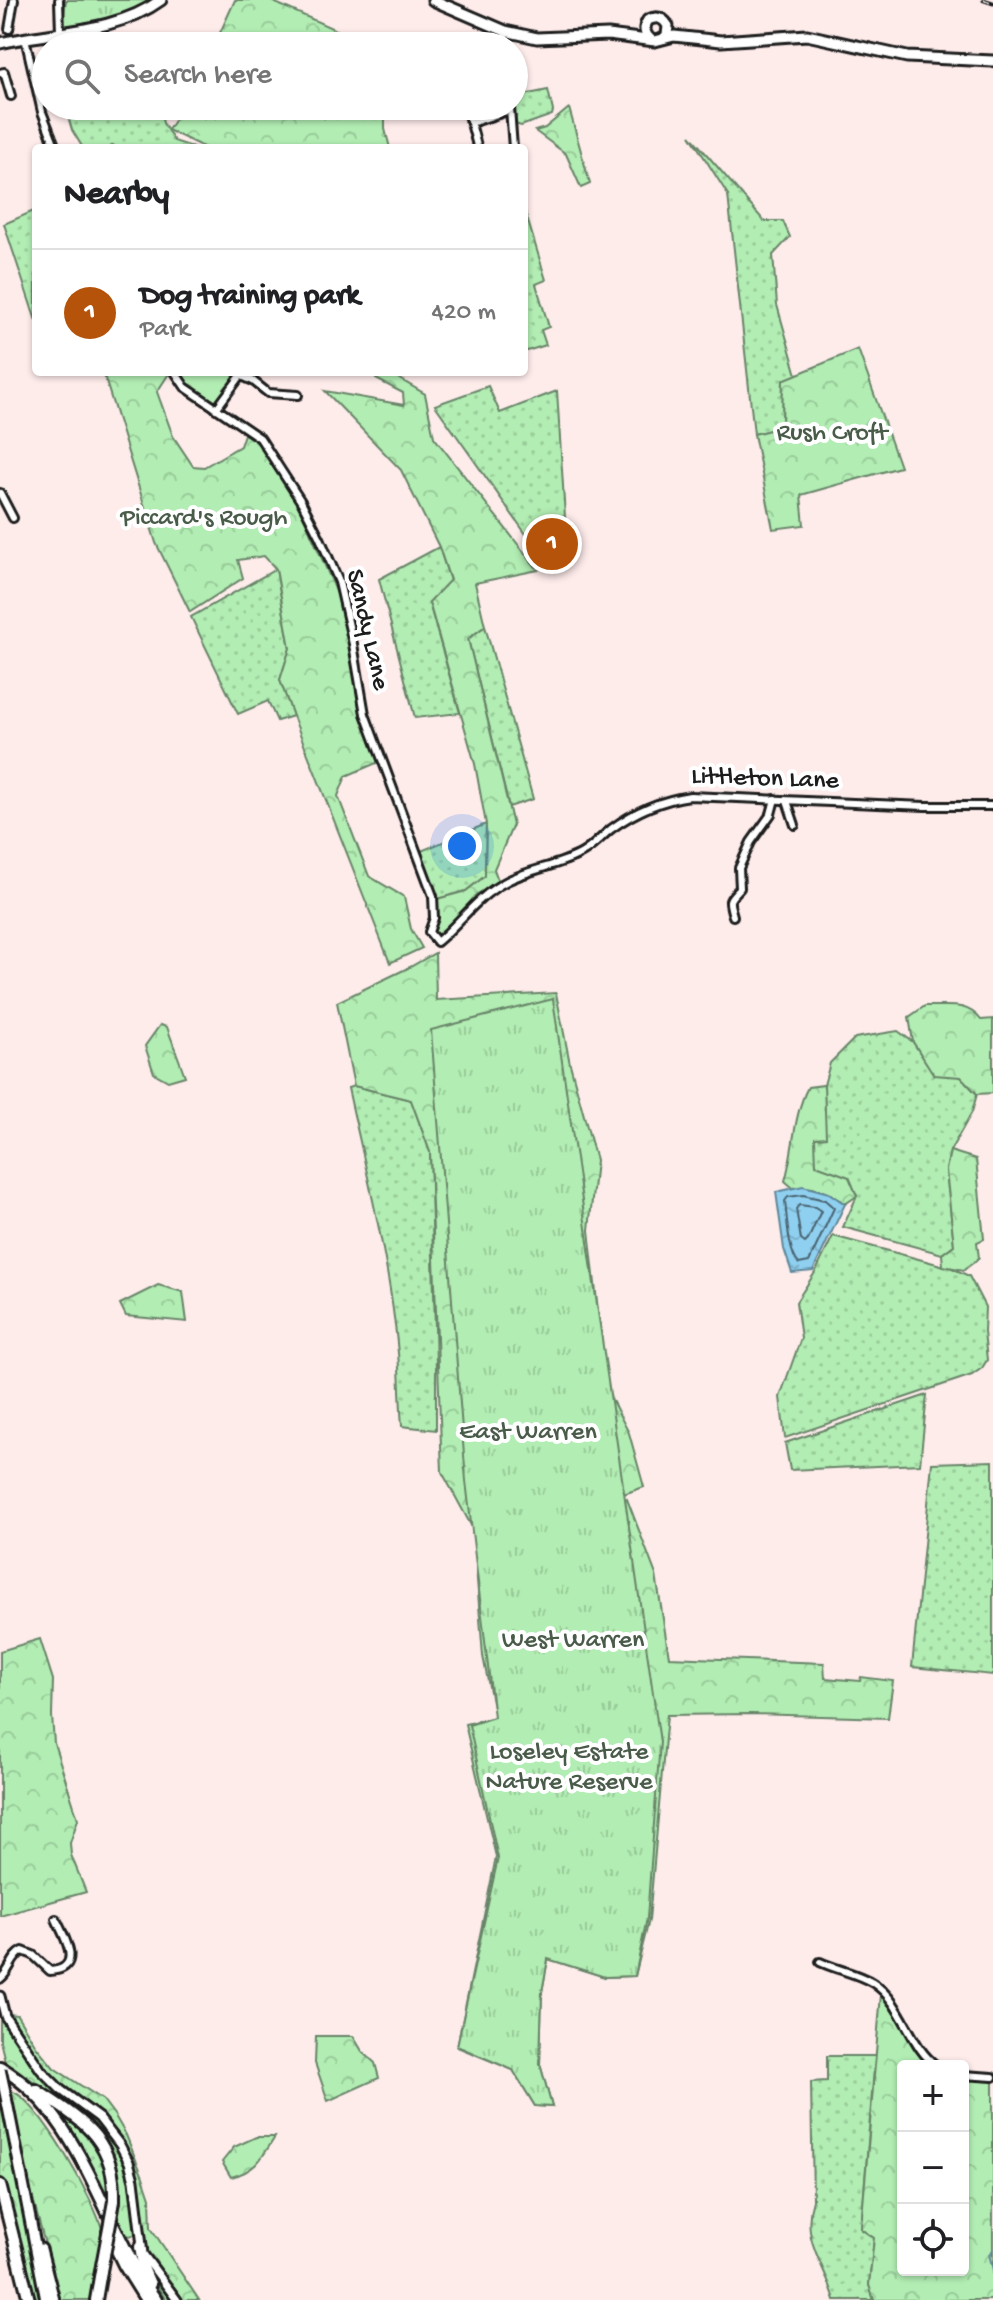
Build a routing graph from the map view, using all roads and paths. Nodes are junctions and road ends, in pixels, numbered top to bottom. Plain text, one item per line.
1 (14, 0) edge
2 (59, 0) edge
3 (161, 0) edge
4 (433, 0) edge
5 (646, 24) junction
6 (668, 26) junction
7 (505, 31) joint
8 (60, 32) joint
9 (509, 32) edge
10 (623, 35) junction
11 (528, 36) edge
12 (7, 37) edge
13 (32, 37) edge
14 (25, 38) junction
15 (664, 38) junction
16 (691, 38) junction
17 (651, 40) junction
18 (993, 61) edge
19 (32, 68) edge
20 (0, 73) edge
21 (11, 96) dead end
22 (45, 120) edge
23 (470, 120) edge
24 (479, 120) edge
25 (511, 120) edge
26 (471, 123) junction
27 (54, 144) edge
28 (476, 144) edge
29 (513, 144) edge
30 (178, 376) edge
31 (241, 376) edge
32 (245, 376) edge
33 (298, 395) dead end
34 (216, 409) junction
35 (0, 493) edge
36 (13, 518) dead end
37 (775, 799) junction
38 (787, 801) junction
39 (993, 806) edge
40 (795, 825) dead end
41 (733, 916) dead end
42 (437, 942) joint
43 (56, 1919) dead end
44 (820, 1962) dead end
45 (0, 1979) edge
46 (0, 1996) edge
47 (930, 2060) edge
48 (3, 2071) edge
49 (969, 2075) edge
50 (993, 2077) edge
51 (0, 2185) edge
52 (30, 2219) junction
53 (140, 2247) junction
54 (29, 2300) edge
55 (46, 2300) edge
56 (54, 2300) edge
57 (96, 2300) edge
58 (146, 2300) edge
59 (158, 2300) edge
60 (177, 2300) edge

1 - 12 street
2 - 8 street
3 - 8 main road
4 - 7 main road
5 - 6 main road
5 - 10 main road
5 - 17 main road
6 - 15 main road
6 - 16 main road
7 - 9 main road
10 - 11 main road
10 - 17 main road
12 - 14 main road
13 - 14 main road
14 - 19 street
15 - 16 main road
15 - 17 main road
16 - 18 main road
20 - 21 street
22 - 27 street
23 - 26 street
24 - 26 street
25 - 29 street
26 - 28 street
30 - 34 street, Sandy Lane
31 - 34 street
32 - 33 street
34 - 42 street, Sandy Lane
35 - 36 street
37 - 38 street, Littleton Lane
37 - 41 street
37 - 42 street, Littleton Lane
38 - 39 street, Littleton Lane
38 - 40 street
43 - 45 street
44 - 47 street
46 - 53 street
48 - 52 main road, bridge
48 - 57 highway, bridge
48 - 58 highway
48 - 59 highway
49 - 50 street
51 - 54 highway
52 - 55 main road
52 - 56 main road
53 - 59 highway
53 - 60 street

